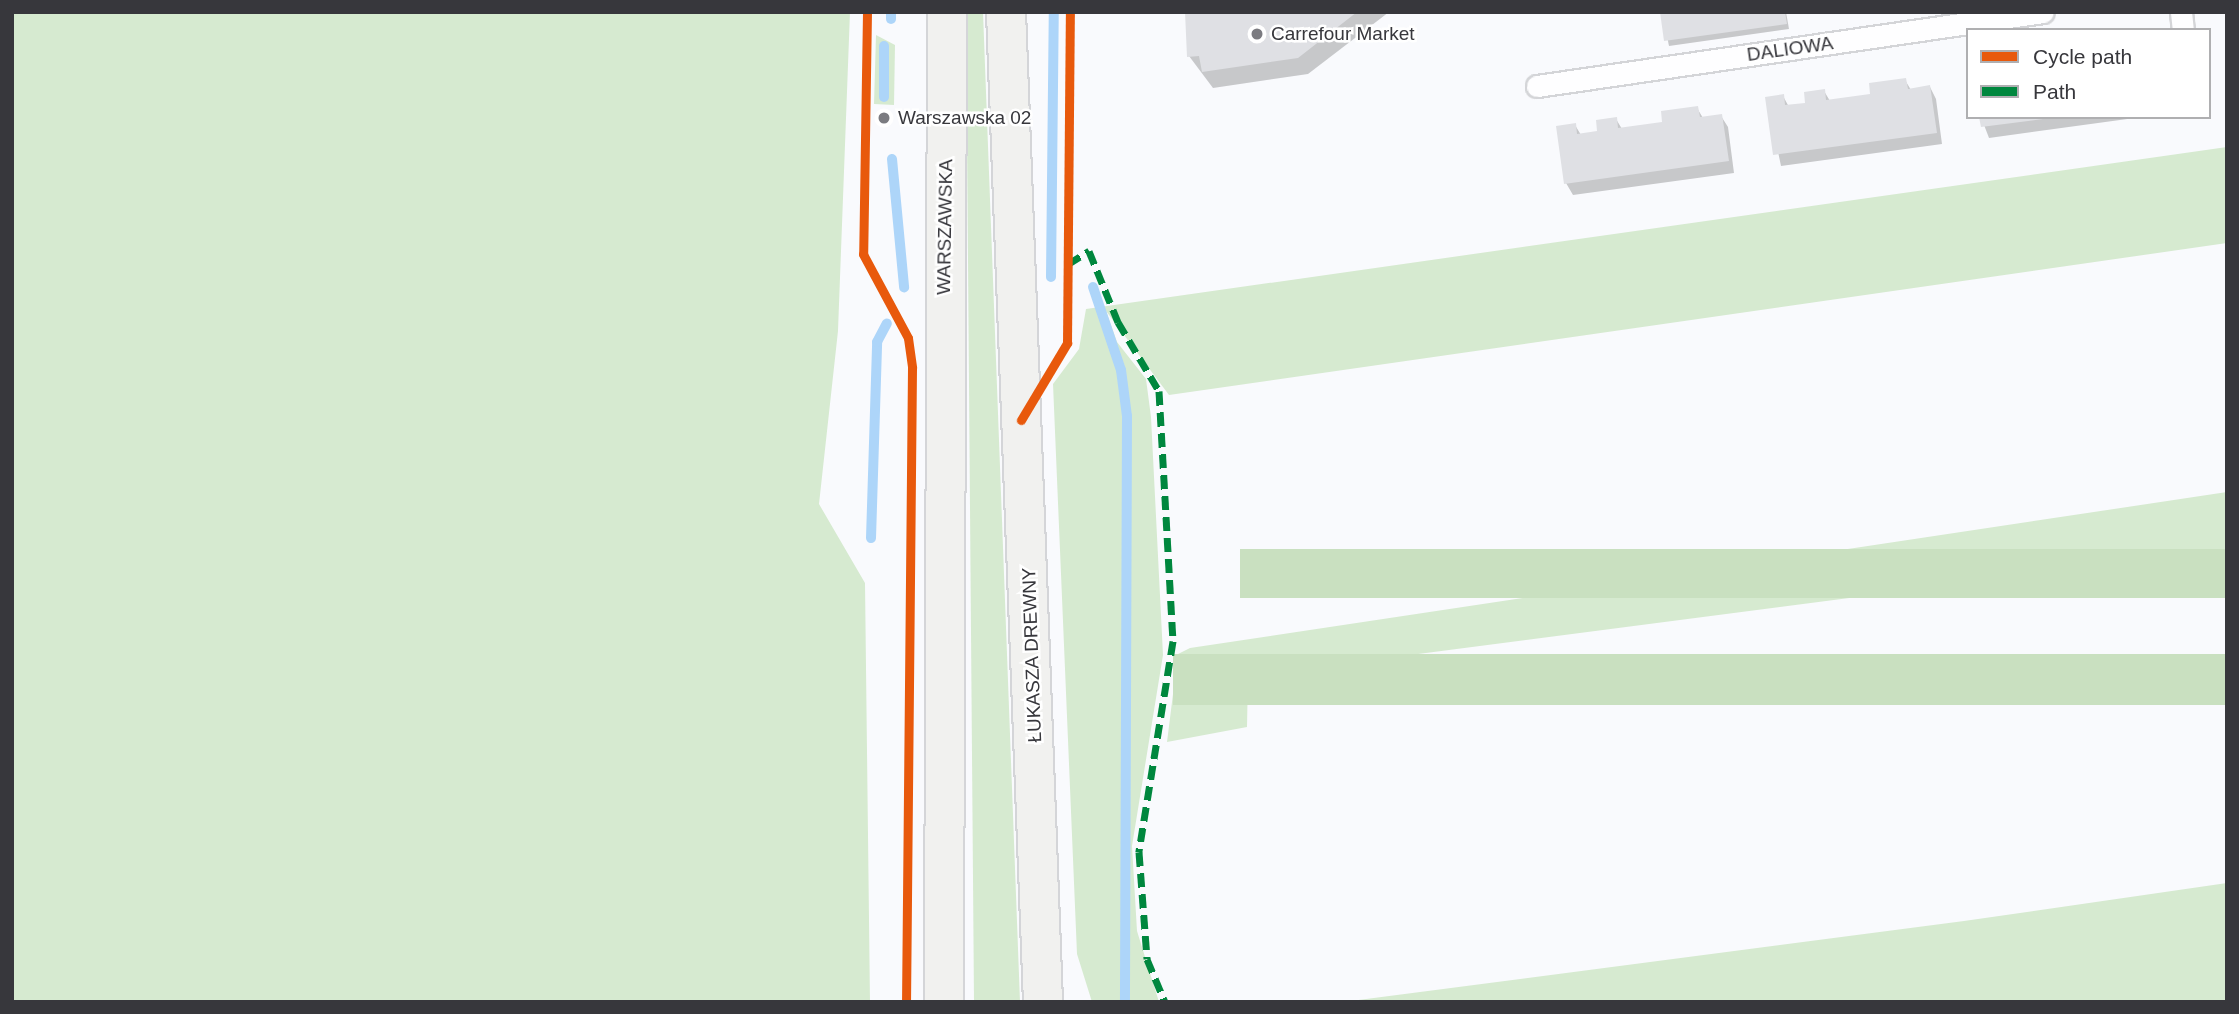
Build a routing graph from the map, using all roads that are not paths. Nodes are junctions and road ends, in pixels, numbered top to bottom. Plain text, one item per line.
1 (947, 12) edge
2 (1006, 12) edge
3 (2043, 12) edge
4 (1537, 86) dead end
5 (944, 1002) edge
6 (1043, 1002) edge

1 - 5 main road, WARSZAWSKA
2 - 6 main road, ŁUKASZA DREWNY
3 - 4 lane, DALIOWA

